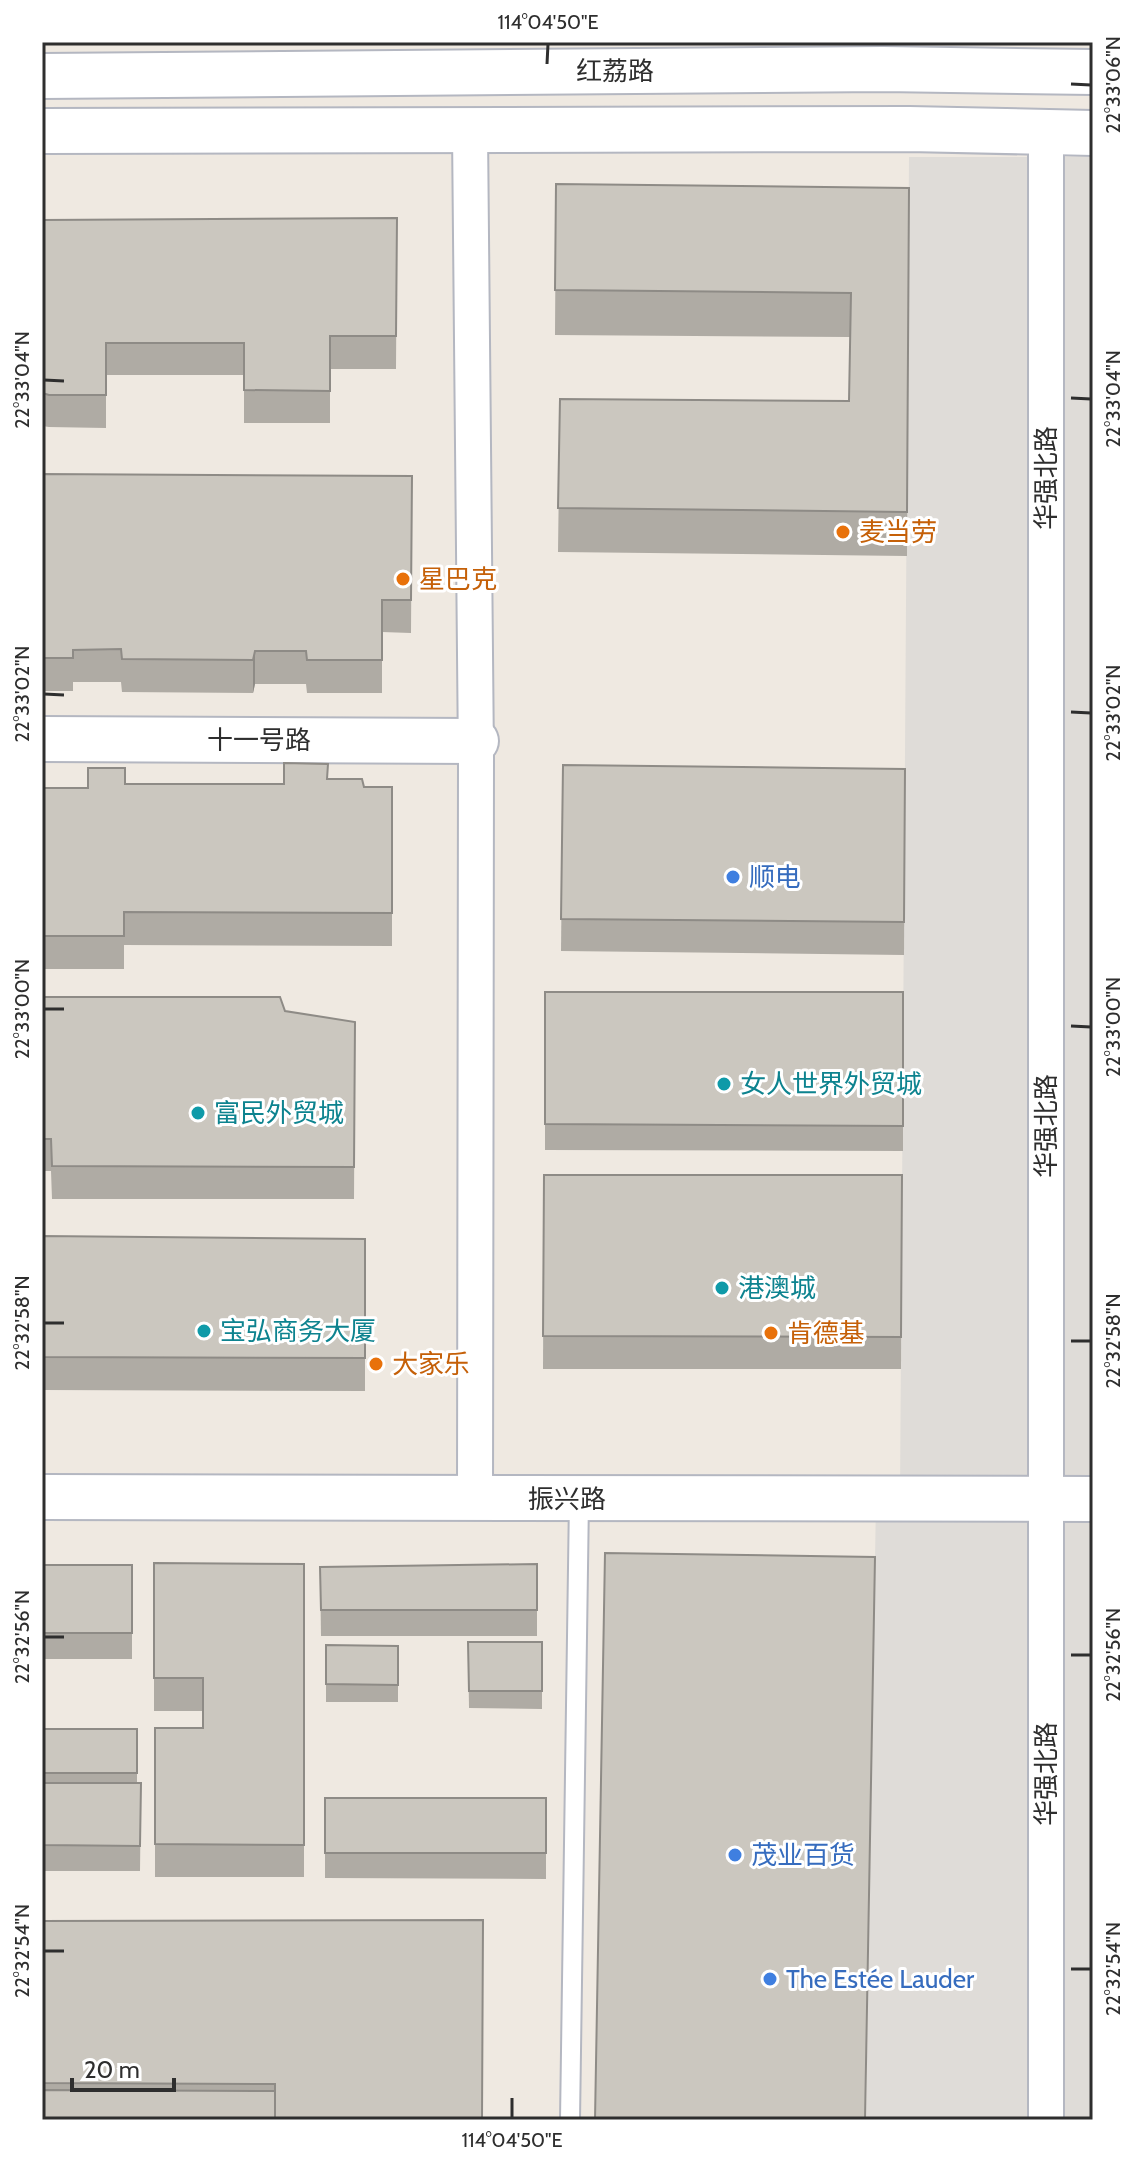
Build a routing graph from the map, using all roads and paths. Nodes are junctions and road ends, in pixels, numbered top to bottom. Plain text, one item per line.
1 (1023, 57) edge
2 (1076, 62) edge
3 (42, 76) edge
4 (42, 131) edge
5 (470, 131) junction
6 (1046, 133) junction
7 (1093, 133) edge
8 (42, 739) edge
9 (476, 741) junction
10 (42, 1497) edge
11 (475, 1499) junction
12 (579, 1499) junction
13 (1046, 1499) junction
14 (1093, 1499) edge
15 (570, 2120) edge
16 (1046, 2120) edge

1 - 2 main road, 红荔路
1 - 3 main road, 红荔路
1 - 6 main road, 华强北路
2 - 6 main road, 华强北路
4 - 5 main road
5 - 6 main road
5 - 9 street
6 - 7 main road
6 - 13 street, 华强北路
8 - 9 main road, 十一号路
9 - 11 street
10 - 11 main road, 振兴路
11 - 12 main road, 振兴路
12 - 13 main road, 振兴路
12 - 15 lane
13 - 14 main road, 振兴路
13 - 16 street, 华强北路

